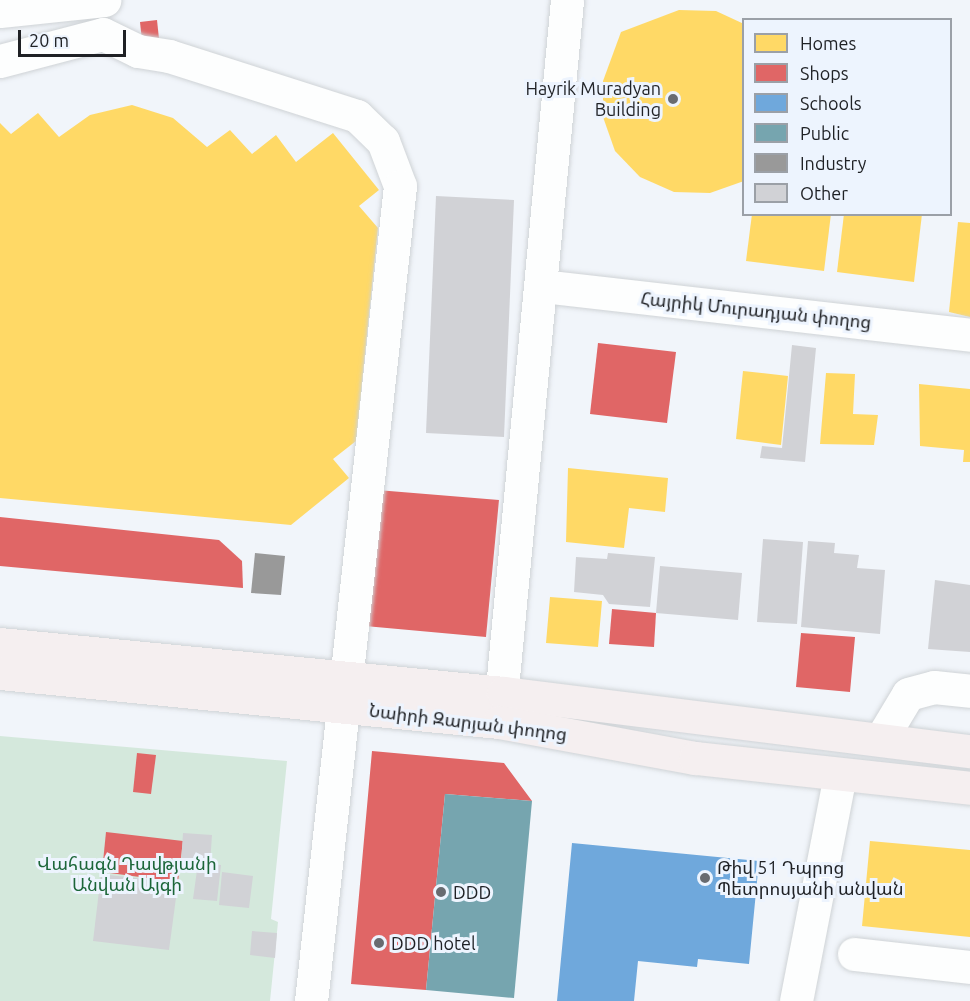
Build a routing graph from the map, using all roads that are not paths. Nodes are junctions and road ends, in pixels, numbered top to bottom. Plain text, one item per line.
1 (104, 0) edge
2 (567, 0) edge
3 (0, 11) edge
4 (0, 61) edge
5 (542, 286) junction
6 (970, 335) edge
7 (0, 644) edge
8 (0, 674) edge
9 (970, 691) edge
10 (345, 693) junction
11 (501, 707) junction
12 (881, 739) junction
13 (970, 751) edge
14 (840, 775) junction
15 (970, 788) edge
16 (854, 954) dead end
17 (970, 967) edge
18 (312, 1001) edge
19 (796, 1001) edge

1 - 3 street
2 - 5 street
4 - 10 street
5 - 6 street, Հայրիկ Մուրադյան փողոց
5 - 11 street
7 - 10 main road, Նաիրի Զարյան փողոց
8 - 10 main road, Նաիրի Զարյան փողոց
9 - 12 street
10 - 11 main road, Նաիրի Զարյան փողոց
10 - 18 street
11 - 12 main road, Նաիրի Զարյան փողոց
11 - 14 main road, Նաիրի Զարյան փողոց
12 - 13 main road, Նաիրի Զարյան փողոց
14 - 15 main road, Նաիրի Զարյան փողոց
14 - 19 street
16 - 17 street

